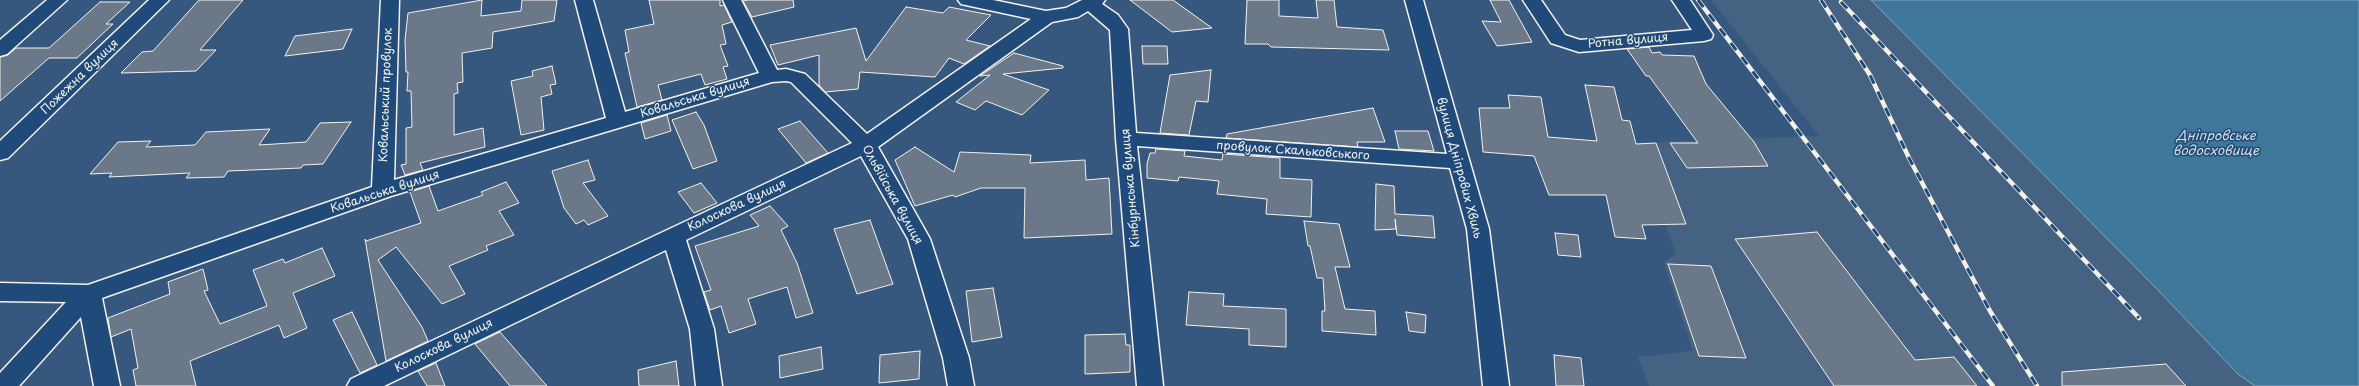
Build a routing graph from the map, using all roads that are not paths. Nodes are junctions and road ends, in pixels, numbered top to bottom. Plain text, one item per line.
1 (58, 0) edge
2 (160, 0) edge
3 (390, 0) edge
4 (584, 0) edge
5 (732, 0) edge
6 (967, 0) edge
7 (1414, 0) edge
8 (1532, 0) edge
9 (1680, 0) edge
10 (1093, 2) edge
11 (1046, 17) junction
12 (0, 50) edge
13 (770, 76) junction
14 (618, 121) junction
15 (1126, 139) junction
16 (866, 145) junction
17 (0, 153) edge
18 (1459, 162) junction
19 (383, 191) junction
20 (672, 237) junction
21 (0, 292) edge
22 (89, 294) junction
23 (4, 386) edge
24 (106, 386) edge
25 (360, 386) edge
26 (709, 386) edge
27 (961, 386) edge
28 (1150, 386) edge
29 (1496, 386) edge

1 - 12 street
2 - 17 street, Пожежна вулиця
3 - 19 street, Ковальський провулок
4 - 14 street
5 - 13 street
6 - 11 street
7 - 18 street, вулиця Дніпрових Хвиль
8 - 9 street, Ротна вулиця
10 - 11 street, Колоскова вулиця
10 - 15 street, Кінбурнська вулиця
11 - 16 street, Колоскова вулиця
13 - 14 street, Ковальська вулиця
13 - 16 street, Ольвійська вулиця
14 - 19 street, Ковальська вулиця
15 - 18 street, провулок Скальковського
15 - 28 street, Кінбурнська вулиця
16 - 20 street, Колоскова вулиця
16 - 27 street, Ольвійська вулиця
18 - 29 street, вулиця Дніпрових Хвиль
19 - 22 street, Ковальська вулиця
20 - 25 street, Колоскова вулиця
20 - 26 street
21 - 22 street, Ковальська вулиця
22 - 23 street
22 - 24 street

